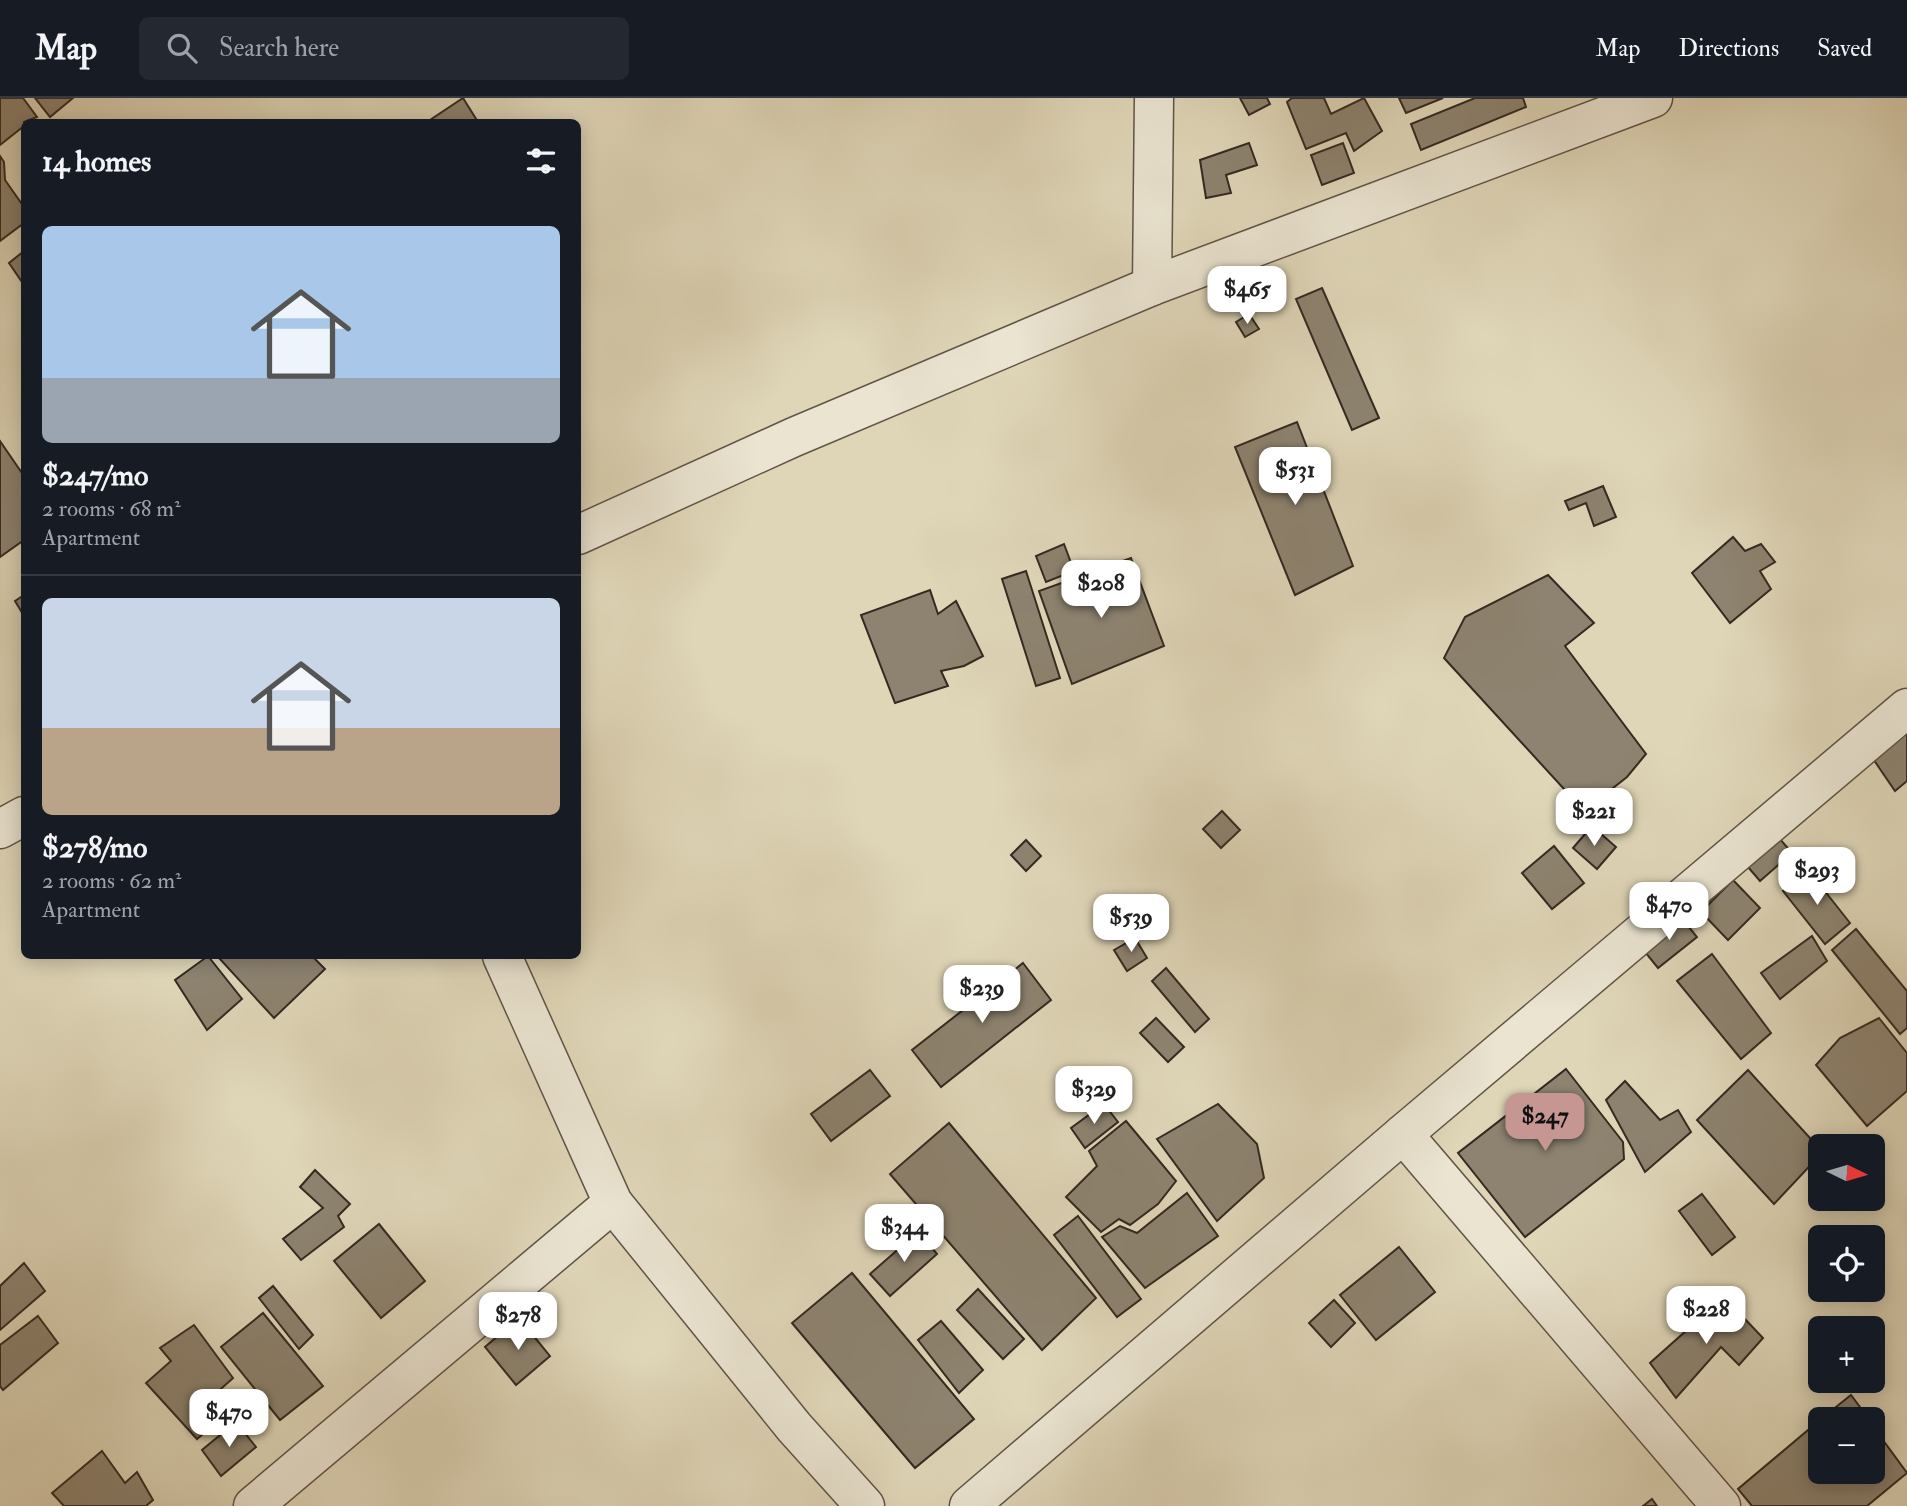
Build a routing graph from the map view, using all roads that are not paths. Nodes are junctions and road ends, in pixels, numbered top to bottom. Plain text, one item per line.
1 (1154, 98) edge
2 (1653, 98) edge
3 (1152, 286) junction
4 (581, 535) edge
5 (1907, 708) edge
6 (21, 818) edge
7 (0, 830) edge
8 (503, 959) edge
9 (1403, 1133) junction
10 (613, 1203) junction
11 (253, 1506) edge
12 (865, 1506) edge
13 (970, 1506) edge
14 (1721, 1506) edge

1 - 3 street
2 - 3 street
3 - 4 street
5 - 9 street
6 - 7 street
8 - 10 street
9 - 13 street
9 - 14 street
10 - 11 street
10 - 12 street

